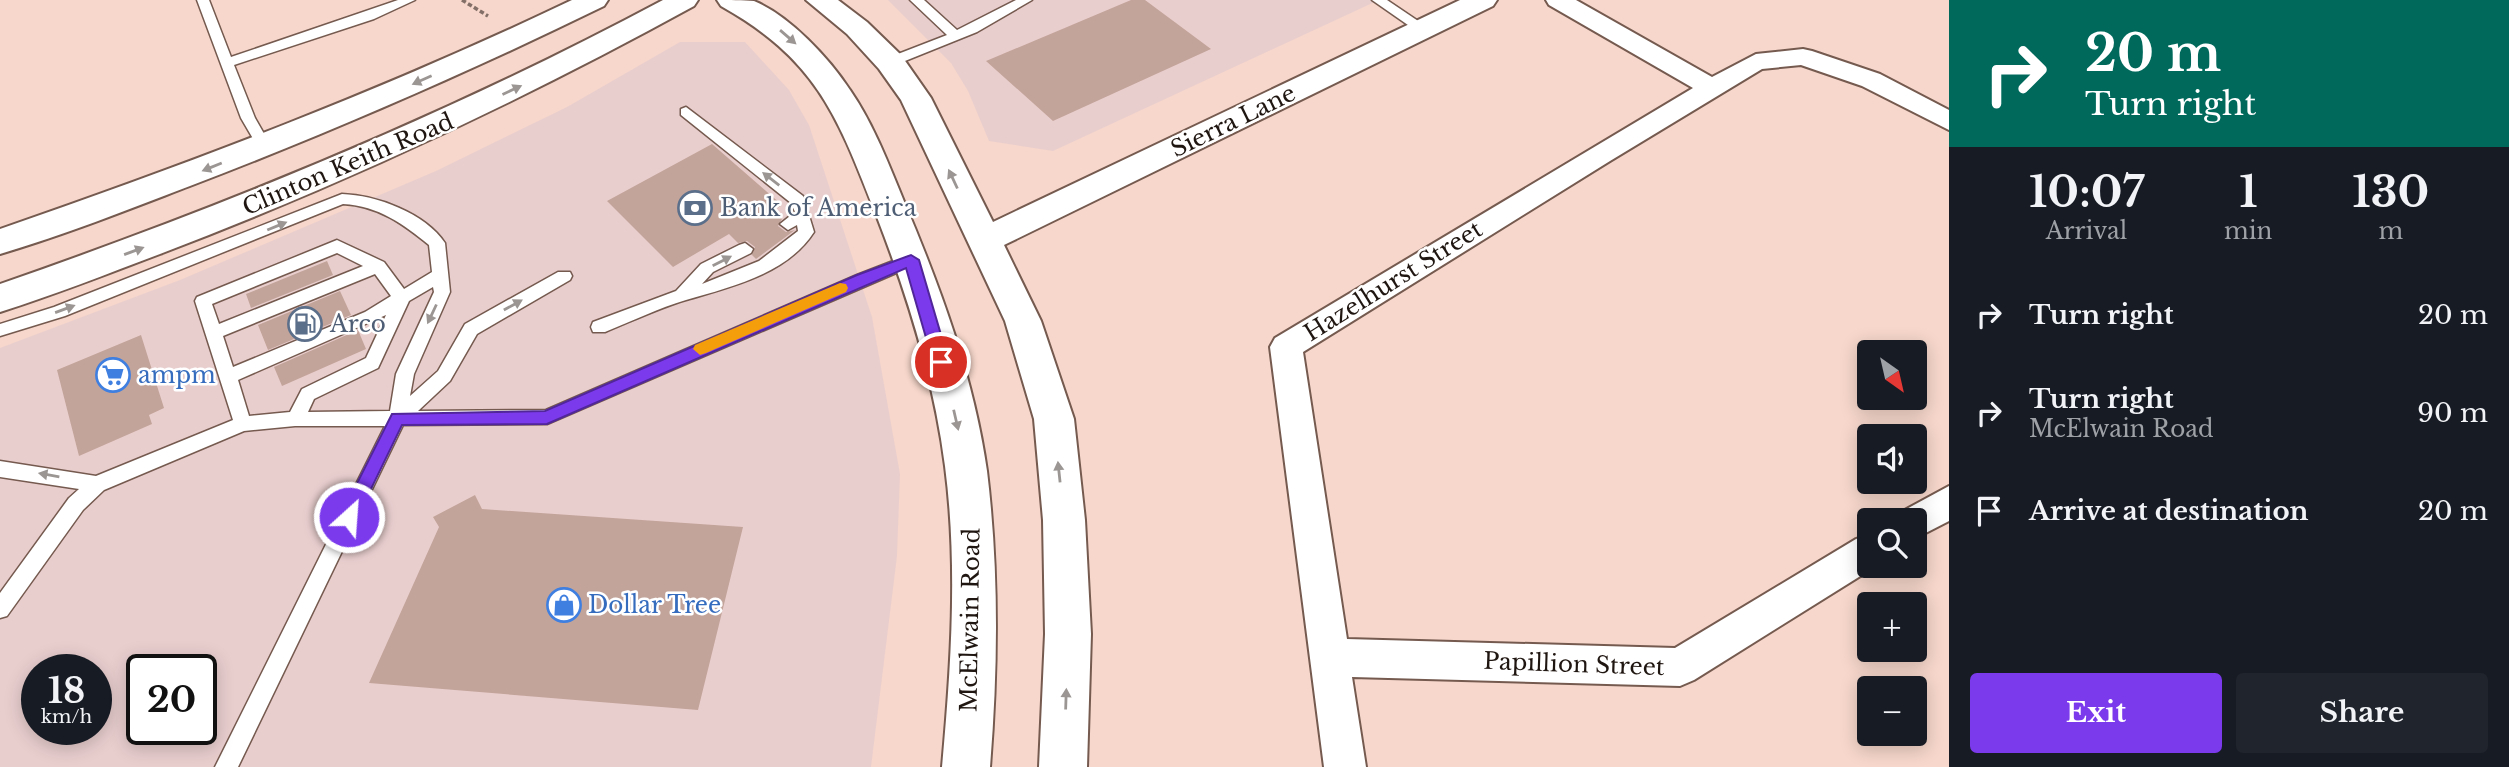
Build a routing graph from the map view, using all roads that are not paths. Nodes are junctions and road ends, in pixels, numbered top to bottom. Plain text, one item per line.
1 (203, 0) edge
2 (409, 0) edge
3 (594, 0) edge
4 (684, 0) edge
5 (731, 0) edge
6 (820, 0) edge
7 (916, 0) edge
8 (1026, 0) edge
9 (1378, 0) edge
10 (1483, 0) edge
11 (1558, 0) edge
12 (1423, 29) junction
13 (956, 36) junction
14 (890, 62) junction
15 (226, 63) junction
16 (1711, 87) junction
17 (686, 112) dead end
18 (1949, 121) edge
19 (264, 146) junction
20 (803, 214) junction
21 (788, 224) dead end
22 (983, 241) junction
23 (0, 242) edge
24 (745, 249) dead end
25 (911, 260) junction
26 (378, 266) junction
27 (440, 275) junction
28 (564, 276) dead end
29 (682, 295) junction
30 (0, 298) edge
31 (402, 298) junction
32 (599, 327) dead end
33 (0, 330) edge
34 (214, 333) junction
35 (228, 377) junction
36 (295, 419) junction
37 (397, 419) junction
38 (243, 424) junction
39 (0, 469) edge
40 (97, 484) junction
41 (1949, 502) edge
42 (1927, 515) edge
43 (1857, 558) edge
44 (0, 609) edge
45 (1329, 657) junction
46 (226, 767) edge
47 (965, 767) edge
48 (1063, 767) edge
49 (1345, 767) edge

1 - 15 lane
2 - 15 lane
3 -> 19 main road, Clinton Keith Road
30 -> 4 main road, Clinton Keith Road
5 -> 25 main road, McElwain Road
6 - 14 main road
7 - 13 lane
8 - 13 lane
9 - 12 lane
10 - 12 main road, Sierra Lane
11 - 16 street
12 - 22 main road, Sierra Lane
13 - 14 lane
22 -> 14 main road
15 - 19 lane
16 - 18 street, Hazelhurst Street
16 - 45 street, Hazelhurst Street
20 -> 17 lane
19 -> 23 main road, Clinton Keith Road
20 - 21 lane
20 - 29 lane
48 -> 22 main road
29 -> 24 lane
25 - 37 lane
25 -> 47 main road, McElwain Road
26 - 31 lane
26 - 34 lane
26 - 34 lane
27 - 31 lane
33 -> 27 lane
27 -> 37 lane
37 -> 28 lane
29 - 32 lane
31 - 35 lane
31 - 36 lane
34 - 35 lane
35 - 38 lane
36 - 37 lane
36 - 38 lane
37 - 46 lane
38 - 40 lane
40 -> 39 lane
40 - 44 lane
41 - 42 street
43 - 45 street, Papillion Street
45 - 49 street, Hazelhurst Street

